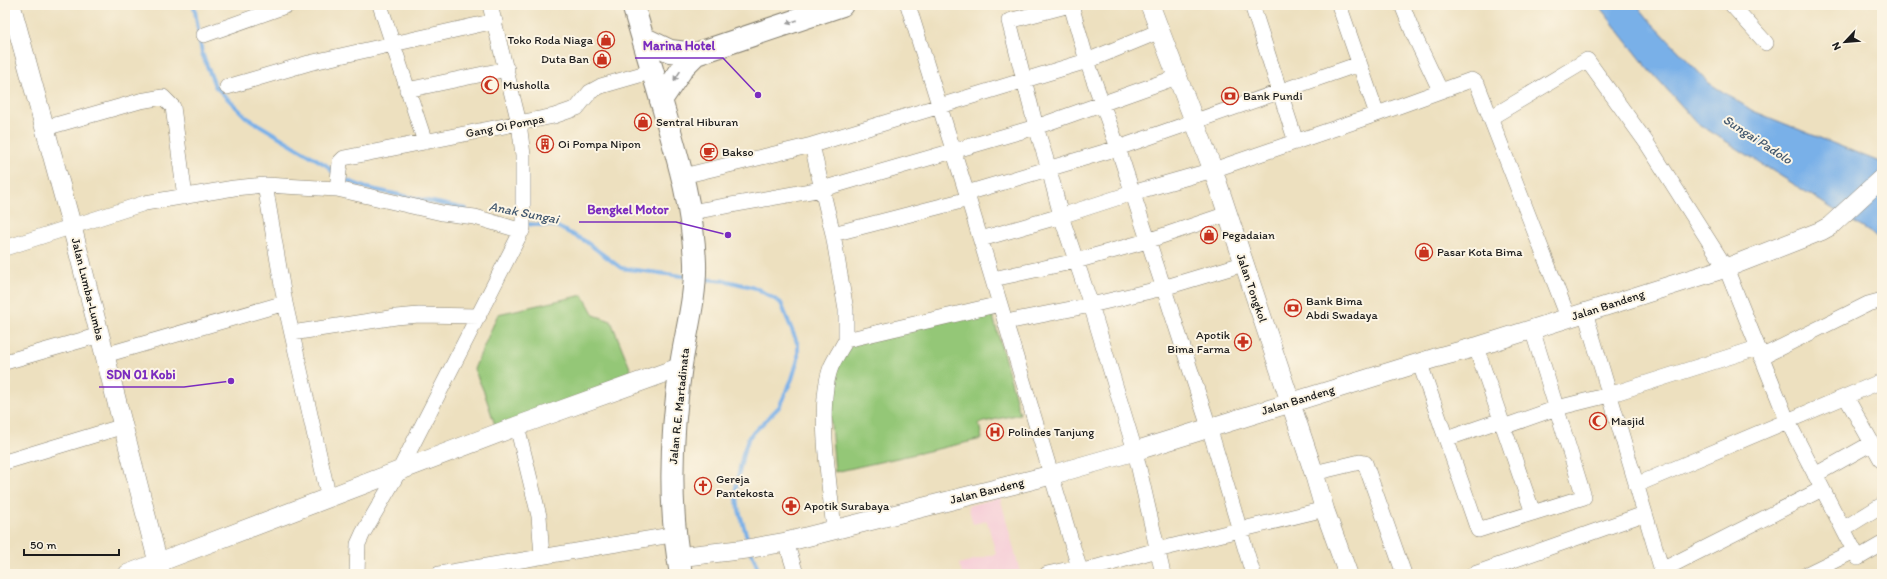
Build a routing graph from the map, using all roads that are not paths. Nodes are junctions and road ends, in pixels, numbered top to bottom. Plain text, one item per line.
1 (11, 5) edge
2 (288, 5) edge
3 (380, 5) edge
4 (490, 5) edge
5 (633, 5) edge
6 (908, 5) edge
7 (1070, 5) edge
8 (1150, 5) edge
9 (1252, 5) edge
10 (1339, 5) edge
11 (1402, 5) edge
12 (1732, 5) edge
13 (829, 7) edge
14 (494, 21) junction
15 (1160, 31) junction
16 (204, 36) dead end
17 (643, 38) junction
18 (392, 43) junction
19 (1766, 43) dead end
20 (696, 54) junction
21 (1087, 61) junction
22 (1359, 64) junction
23 (507, 69) junction
24 (653, 71) junction
25 (1178, 77) junction
26 (1023, 81) junction
27 (227, 87) dead end
28 (407, 90) junction
29 (1440, 90) junction
30 (1280, 92) junction
31 (661, 100) junction
32 (1102, 103) junction
33 (940, 106) junction
34 (1377, 114) junction
35 (1490, 118) junction
36 (1195, 120) junction
37 (519, 123) junction
38 (1036, 127) junction
39 (45, 128) junction
40 (425, 142) junction
41 (1296, 142) junction
42 (812, 145) junction
43 (1118, 148) junction
44 (954, 152) junction
45 (1049, 169) junction
46 (1213, 170) junction
47 (684, 176) junction
48 (1882, 178) edge
49 (338, 181) junction
50 (265, 186) junction
51 (822, 189) junction
52 (1132, 193) junction
53 (968, 196) junction
54 (185, 197) junction
55 (690, 212) junction
56 (1227, 214) junction
57 (1061, 216) junction
58 (523, 225) junction
59 (72, 227) junction
60 (833, 234) junction
61 (981, 239) junction
62 (1147, 242) junction
63 (5, 248) edge
64 (1076, 261) junction
65 (1243, 264) junction
66 (1726, 268) junction
67 (993, 279) junction
68 (1163, 288) junction
69 (1882, 302) edge
70 (285, 303) junction
71 (1000, 304) junction
72 (1091, 305) junction
73 (1576, 315) junction
74 (479, 316) junction
75 (1006, 322) junction
76 (1532, 329) junction
77 (292, 333) junction
78 (100, 336) junction
79 (846, 340) junction
80 (1476, 348) junction
81 (1759, 352) junction
82 (105, 355) junction
83 (5, 362) edge
84 (1420, 364) junction
85 (681, 367) junction
86 (1882, 381) edge
87 (1609, 395) junction
88 (1846, 397) junction
89 (1291, 402) junction
90 (1557, 408) junction
91 (1787, 420) junction
92 (1502, 424) junction
93 (124, 426) junction
94 (517, 426) junction
95 (1209, 427) junction
96 (1446, 439) junction
97 (1136, 451) junction
98 (1878, 451) edge
99 (5, 462) edge
100 (398, 473) junction
101 (1314, 473) junction
102 (1051, 475) junction
103 (1815, 475) junction
104 (1636, 485) junction
105 (1822, 489) junction
106 (329, 499) junction
107 (1882, 505) edge
108 (1325, 509) junction
109 (1532, 513) junction
110 (1644, 514) junction
111 (1238, 529) junction
112 (1843, 529) junction
113 (834, 530) junction
114 (677, 534) junction
115 (786, 542) junction
116 (1882, 544) edge
117 (1157, 550) junction
118 (1854, 551) junction
119 (542, 556) junction
120 (680, 566) edge
121 (1508, 568) edge
122 (160, 569) edge
123 (502, 569) edge
124 (1080, 571) edge
125 (1662, 572) edge
126 (128, 574) edge
127 (356, 574) edge
128 (439, 574) edge
129 (796, 574) edge
130 (1048, 574) edge
131 (1163, 574) edge
132 (1253, 574) edge
133 (1348, 574) edge
134 (1404, 574) edge
135 (1474, 574) edge
136 (1807, 574) edge

1 - 39 street, Jalan Lumba-Lumba
2 - 16 street
3 - 18 street
4 - 14 street
5 - 17 main road, Jalan R.E. Martadinata
6 - 33 street
7 - 21 street
7 - 26 street
8 - 15 street, Jalan Tongkol
9 - 30 street
10 - 22 street
11 - 29 street
12 - 19 street
13 -> 20 main road
14 - 18 street
14 - 23 street
15 - 21 street
15 - 25 street, Jalan Tongkol
17 - 20 main road
17 - 24 main road, Jalan R.E. Martadinata
18 - 27 street
18 - 28 street
20 -> 31 main road
21 - 26 street
21 - 32 street
22 - 30 street
22 - 34 street
23 - 28 street
23 - 37 street
24 - 31 main road, Jalan R.E. Martadinata
24 - 37 street, Gang Oi Pompa
25 - 32 street
25 - 36 street, Jalan Tongkol
26 - 33 street
26 - 38 street
28 - 40 street
29 - 34 street
29 - 35 street
30 - 36 street
30 - 41 street
31 - 47 main road, Jalan R.E. Martadinata
32 - 38 street
32 - 43 street
33 - 42 street
33 - 44 street
34 - 41 street
35 - 66 street
35 - 73 street
36 - 43 street
36 - 46 street, Jalan Tongkol
37 - 40 street, Gang Oi Pompa
37 - 58 street
38 - 44 street
38 - 45 street
39 - 54 street
39 - 59 street, Jalan Lumba-Lumba
40 - 49 street, Gang Oi Pompa
41 - 46 street
42 - 47 street
42 - 51 street
43 - 45 street
43 - 52 street
44 - 51 street
44 - 53 street
45 - 53 street
45 - 57 street
46 - 52 street
46 - 56 street, Jalan Tongkol
47 - 55 main road, Jalan R.E. Martadinata
48 - 66 street, Jalan Bandeng
49 - 50 street
49 - 58 street
50 - 54 street
50 - 70 street
51 - 55 street
51 - 60 street
52 - 57 street
52 - 62 street
53 - 60 street
53 - 61 street
54 - 59 street
55 - 85 main road, Jalan R.E. Martadinata
56 - 62 street
56 - 65 street, Jalan Tongkol
57 - 61 street
57 - 64 street
58 - 74 street
59 - 63 street
59 - 78 street, Jalan Lumba-Lumba
60 - 79 street
61 - 67 street
62 - 64 street
62 - 68 street
64 - 67 street
64 - 72 street
65 - 68 street
65 - 89 street, Jalan Tongkol
66 - 73 street, Jalan Bandeng
66 - 81 street
67 - 71 street
68 - 72 street
68 - 95 street
69 - 81 street
70 - 77 street
70 - 82 street
71 - 75 street
71 - 79 street
72 - 75 street
72 - 97 street
73 - 76 street, Jalan Bandeng
73 - 87 street
74 - 77 street
74 - 100 street
75 - 102 street
76 - 80 street, Jalan Bandeng
76 - 90 street
77 - 106 street
78 - 82 street, Jalan Lumba-Lumba
78 - 83 street
79 - 113 street
80 - 84 street, Jalan Bandeng
80 - 92 street
81 - 87 street
81 - 91 street
82 - 93 street, Jalan Lumba-Lumba
84 - 89 street, Jalan Bandeng
84 - 96 street
85 - 94 street
85 - 114 main road, Jalan R.E. Martadinata
86 - 88 street
87 - 90 street
87 - 104 street
88 - 91 street
88 - 98 street
89 - 95 street, Jalan Bandeng
89 - 101 street, Jalan Tongkol
90 - 92 street
90 - 109 street
91 - 103 street
91 - 104 street
92 - 96 street
92 - 109 street
93 - 99 street
93 - 122 street, Jalan Lumba-Lumba
94 - 100 street
94 - 119 street
95 - 97 street, Jalan Bandeng
95 - 111 street
96 - 109 street
97 - 102 street, Jalan Bandeng
97 - 117 street
98 - 103 street
100 - 106 street
100 - 127 street
101 - 108 street, Jalan Tongkol
101 - 134 street
102 - 113 street, Jalan Bandeng
102 - 124 street
103 - 105 street
104 - 110 street
105 - 112 street
105 - 125 street
106 - 122 street
107 - 112 street
108 - 111 street
108 - 133 street, Jalan Tongkol
110 - 121 street
110 - 125 street
111 - 117 street
111 - 132 street
112 - 118 street
113 - 115 street, Jalan Bandeng
114 - 119 street
114 - 120 main road, Jalan R.E. Martadinata
115 - 120 street, Jalan Bandeng
115 - 129 street
116 - 118 street
117 - 124 street
117 - 131 street
118 - 136 street
119 - 123 street
121 - 135 street
122 - 126 street
123 - 128 street
124 - 130 street

